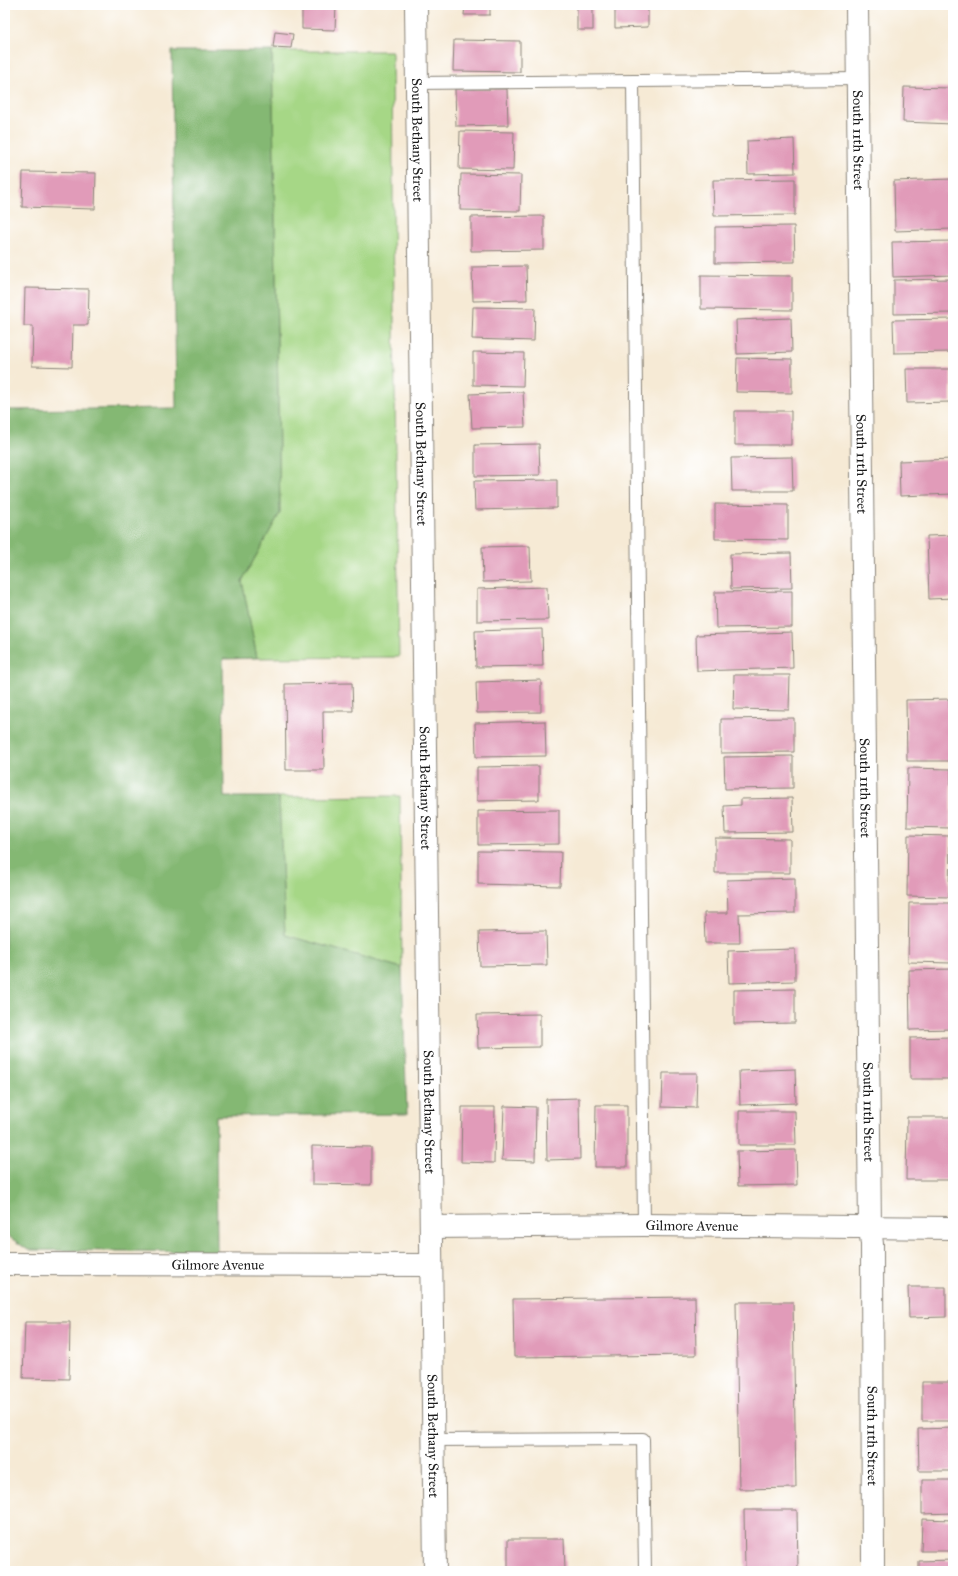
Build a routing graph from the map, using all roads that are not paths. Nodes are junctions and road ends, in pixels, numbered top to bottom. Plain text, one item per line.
1 (416, 5) edge
2 (857, 5) edge
3 (858, 79) junction
4 (633, 81) junction
5 (417, 83) junction
6 (644, 1225) junction
7 (431, 1227) junction
8 (870, 1228) junction
9 (953, 1228) edge
10 (5, 1264) edge
11 (431, 1265) junction
12 (433, 1440) junction
13 (435, 1571) edge
14 (645, 1571) edge
15 (873, 1571) edge

1 - 5 street, South Bethany Street
2 - 3 street, South 11th Street
3 - 4 lane
3 - 8 street, South 11th Street
4 - 5 lane
4 - 6 lane
5 - 7 street, South Bethany Street
6 - 7 street, Gilmore Avenue
6 - 8 street, Gilmore Avenue
7 - 11 street, South Bethany Street
8 - 9 street, Gilmore Avenue
8 - 15 street, South 11th Street
10 - 11 street, Gilmore Avenue
11 - 12 street, South Bethany Street
12 - 13 street, South Bethany Street
12 - 14 lane

